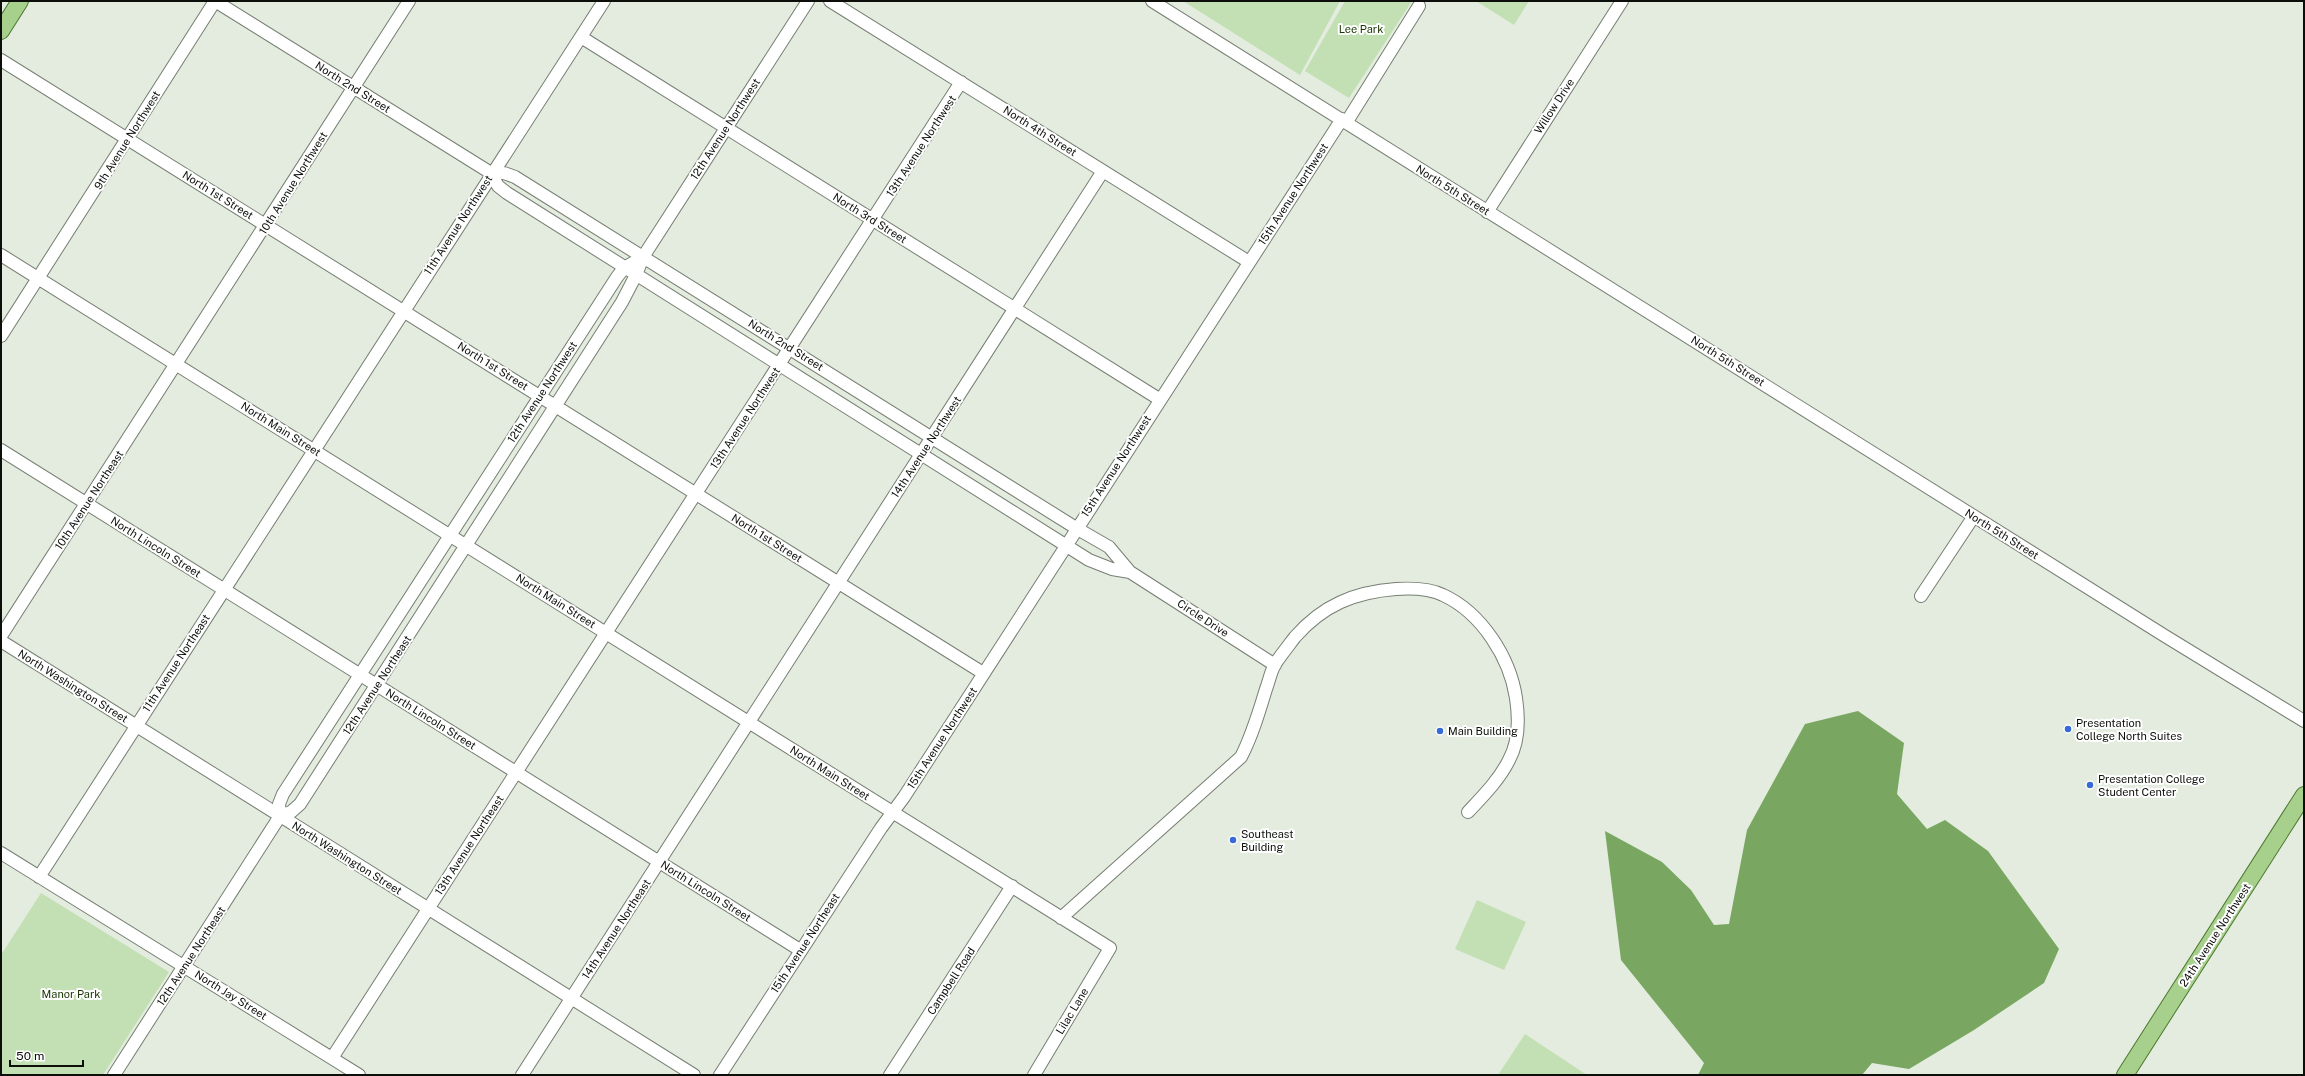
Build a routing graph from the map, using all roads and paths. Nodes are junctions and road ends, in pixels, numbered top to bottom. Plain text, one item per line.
1 (20, 1) edge
2 (215, 1) edge
3 (409, 1) edge
4 (604, 1) edge
5 (808, 1) edge
6 (830, 1) edge
7 (1152, 1) edge
8 (1622, 1) edge
9 (1419, 6) dead end
10 (1, 31) edge
11 (581, 37) junction
12 (1, 60) edge
13 (962, 82) junction
14 (354, 87) junction
15 (1344, 121) junction
16 (725, 127) junction
17 (128, 139) junction
18 (1103, 171) junction
19 (491, 173) junction
20 (1487, 212) junction
21 (873, 220) junction
22 (267, 225) junction
23 (1, 254) edge
24 (642, 257) junction
25 (1249, 262) junction
26 (624, 268) junction
27 (636, 275) junction
28 (38, 278) junction
29 (1015, 308) junction
30 (403, 311) junction
31 (1, 336) edge
32 (790, 348) junction
33 (177, 364) junction
34 (780, 364) junction
35 (540, 395) junction
36 (1159, 399) junction
37 (557, 406) junction
38 (932, 437) junction
39 (1, 450) edge
40 (314, 450) junction
41 (922, 453) junction
42 (696, 493) junction
43 (87, 504) junction
44 (1974, 516) junction
45 (1076, 528) junction
46 (450, 535) junction
47 (1066, 543) junction
48 (466, 545) junction
49 (1130, 572) junction
50 (839, 583) junction
51 (224, 589) junction
52 (1921, 596) dead end
53 (605, 632) junction
54 (1, 636) edge
55 (1, 641) edge
56 (1275, 665) junction
57 (983, 673) junction
58 (360, 674) junction
59 (377, 685) junction
60 (2304, 721) edge
61 (748, 722) junction
62 (136, 726) junction
63 (516, 773) junction
64 (2304, 795) edge
65 (893, 812) junction
66 (1468, 812) dead end
67 (280, 816) junction
68 (1, 853) edge
69 (659, 861) junction
70 (39, 877) junction
71 (1012, 886) junction
72 (428, 909) junction
73 (1061, 918) junction
74 (1110, 948) joint
75 (800, 950) junction
76 (185, 966) junction
77 (572, 998) junction
78 (332, 1058) junction
79 (114, 1075) edge
80 (359, 1075) edge
81 (522, 1075) edge
82 (694, 1075) edge
83 (720, 1075) edge
84 (890, 1075) edge
85 (1034, 1075) edge
86 (2125, 1075) edge

1 - 10 main road
2 - 14 street, North 2nd Street
2 - 17 street, 9th Avenue Northwest
3 - 14 street, 10th Avenue Northwest
4 - 11 street, 11th Avenue Northwest
5 - 16 street, 12th Avenue Northwest
6 - 13 street, North 4th Street
7 - 15 street, North 5th Street
8 - 20 street, Willow Drive
9 - 15 street, 15th Avenue Northwest
11 - 16 street, North 3rd Street
11 - 19 street, 11th Avenue Northwest
12 - 17 street, North 1st Street
13 - 18 street, North 4th Street
13 - 21 street, 13th Avenue Northwest
14 - 19 street, North 2nd Street
14 - 22 street, 10th Avenue Northwest
15 - 20 street, North 5th Street
15 - 25 street, 15th Avenue Northwest
16 - 21 street, North 3rd Street
16 - 24 street, 12th Avenue Northwest
17 - 22 street, North 1st Street
17 - 28 street, 9th Avenue Northwest
18 - 25 street, North 4th Street
18 - 29 street, 14th Avenue Northwest
19 - 24 street, North 2nd Street
19 - 26 street, North 2nd Street
19 - 30 street, 11th Avenue Northwest
20 - 44 street, North 5th Street
21 - 29 street, North 3rd Street
21 - 32 street, 13th Avenue Northwest
22 - 30 street, North 1st Street
22 - 33 street, 10th Avenue Northwest
23 - 28 street, North Main Street
24 - 26 street, 12th Avenue Northwest
24 - 27 street, 12th Avenue Northwest
24 - 32 street, North 2nd Street
25 - 36 street, 15th Avenue Northwest
26 - 27 street, North 2nd Street
26 - 35 street, 12th Avenue Northwest
27 - 34 street, North 2nd Street
27 - 37 street, 12th Avenue Northwest
28 - 31 street, 9th Avenue Northwest
28 - 33 street, North Main Street
29 - 36 street, North 3rd Street
29 - 38 street, 14th Avenue Northwest
30 - 35 street, North 1st Street
30 - 40 street, 11th Avenue Northwest
32 - 34 street, 13th Avenue Northwest
32 - 38 street, North 2nd Street
33 - 40 street, North Main Street
33 - 43 street, 10th Avenue Northeast
34 - 41 street, North 2nd Street
34 - 42 street, 13th Avenue Northwest
35 - 37 street, North 1st Street
35 - 46 street, 12th Avenue Northwest
36 - 45 street, 15th Avenue Northwest
37 - 42 street, North 1st Street
37 - 48 street, 12th Avenue Northwest
38 - 41 street, 14th Avenue Northwest
38 - 45 street, North 2nd Street
39 - 43 street, North Lincoln Street
40 - 46 street, North Main Street
40 - 51 street, 11th Avenue Northeast
41 - 47 street, North 2nd Street
41 - 50 street, 14th Avenue Northwest
42 - 50 street, North 1st Street
42 - 53 street, 13th Avenue Northwest
43 - 51 street, North Lincoln Street
43 - 54 street, 10th Avenue Northeast
44 - 52 street
44 - 60 street, North 5th Street
45 - 47 street, 15th Avenue Northwest
45 - 49 street, Circle Drive
46 - 48 street, North Main Street
46 - 58 street, 12th Avenue Northeast
47 - 49 street, Circle Drive
47 - 57 street, 15th Avenue Northwest
48 - 53 street, North Main Street
48 - 59 street, 12th Avenue Northeast
49 - 56 street, Circle Drive
50 - 57 street, North 1st Street
50 - 61 street, 14th Avenue Northwest
51 - 58 street, North Lincoln Street
51 - 62 street, 11th Avenue Northeast
53 - 61 street, North Main Street
53 - 63 street, 13th Avenue Northeast
55 - 62 street, North Washington Street
56 - 66 street
56 - 73 street
57 - 65 street, 15th Avenue Northwest
58 - 59 street, North Lincoln Street
58 - 67 street, 12th Avenue Northeast
59 - 63 street, North Lincoln Street
59 - 67 street, 12th Avenue Northeast
61 - 65 street, North Main Street
61 - 69 street, 14th Avenue Northeast
62 - 67 street, North Washington Street
62 - 70 street, 11th Avenue Northeast
63 - 69 street, North Lincoln Street
63 - 72 street, 13th Avenue Northeast
64 - 86 main road, 24th Avenue Northwest
65 - 71 street, North Main Street
65 - 75 street, 15th Avenue Northeast
67 - 72 street, North Washington Street
67 - 76 street, 12th Avenue Northeast
68 - 70 street, North Jay Street
69 - 75 street, North Lincoln Street
69 - 77 street, 14th Avenue Northeast
70 - 76 street, North Jay Street
71 - 73 street, North Main Street
71 - 84 street, Campbell Road
72 - 77 street, North Washington Street
72 - 78 street, 13th Avenue Northeast
73 - 74 street, North Main Street
74 - 85 street, Lilac Lane
75 - 83 street, 15th Avenue Northeast
76 - 78 street, North Jay Street
76 - 79 street, 12th Avenue Northeast
77 - 81 street, 14th Avenue Northeast
77 - 82 street, North Washington Street
78 - 80 street, North Jay Street

